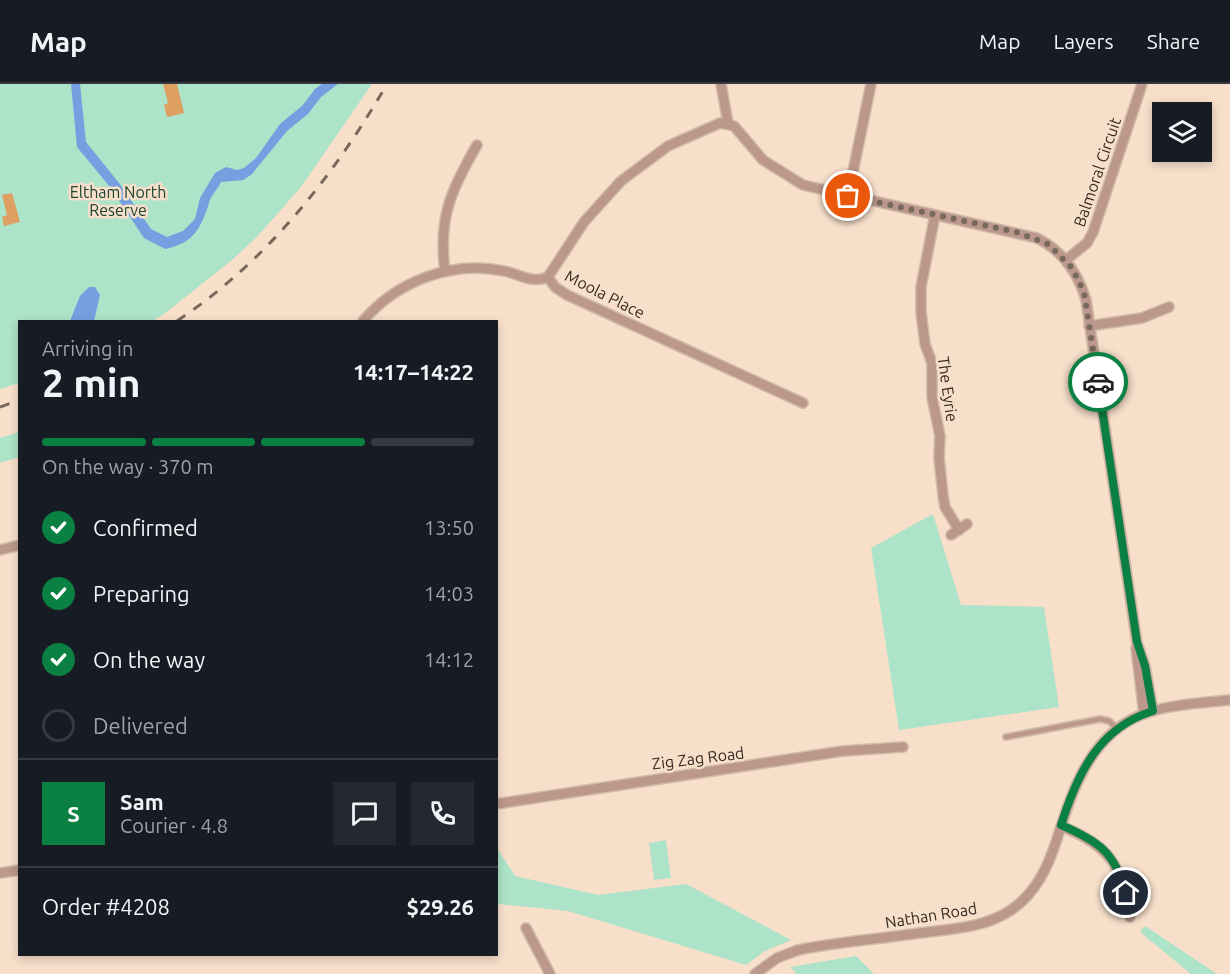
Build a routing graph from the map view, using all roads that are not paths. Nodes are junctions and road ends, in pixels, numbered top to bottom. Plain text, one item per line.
1 (721, 84) edge
2 (871, 84) edge
3 (1142, 84) edge
4 (728, 123) junction
5 (477, 145) dead end
6 (848, 196) junction
7 (935, 215) junction
8 (1066, 260) junction
9 (445, 271) junction
10 (548, 277) junction
11 (1170, 307) dead end
12 (366, 320) edge
13 (1089, 326) junction
14 (803, 403) dead end
15 (959, 530) dead end
16 (18, 546) edge
17 (0, 550) edge
18 (1230, 700) edge
19 (1149, 713) junction
20 (1119, 729) junction
21 (1006, 737) dead end
22 (903, 747) dead end
23 (498, 804) edge
24 (1061, 825) junction
25 (18, 870) edge
26 (0, 873) edge
27 (1130, 917) dead end
28 (526, 928) dead end
29 (550, 974) edge
30 (755, 974) edge

1 - 4 street
2 - 6 street
3 - 8 street, Balmoral Circuit
4 - 6 street
4 - 10 street
5 - 9 street
6 - 7 street
7 - 8 street
7 - 15 street, The Eyrie
8 - 13 street
9 - 10 street, Moola Place
9 - 12 street, Moola Place
10 - 14 street, Moola Place
11 - 13 street
13 - 19 street
16 - 17 street
18 - 19 street
19 - 20 street, Nathan Road
20 - 21 lane
20 - 24 street, Nathan Road
22 - 23 street, Zig Zag Road
24 - 27 street
24 - 30 street, Nathan Road
25 - 26 street
28 - 29 street

